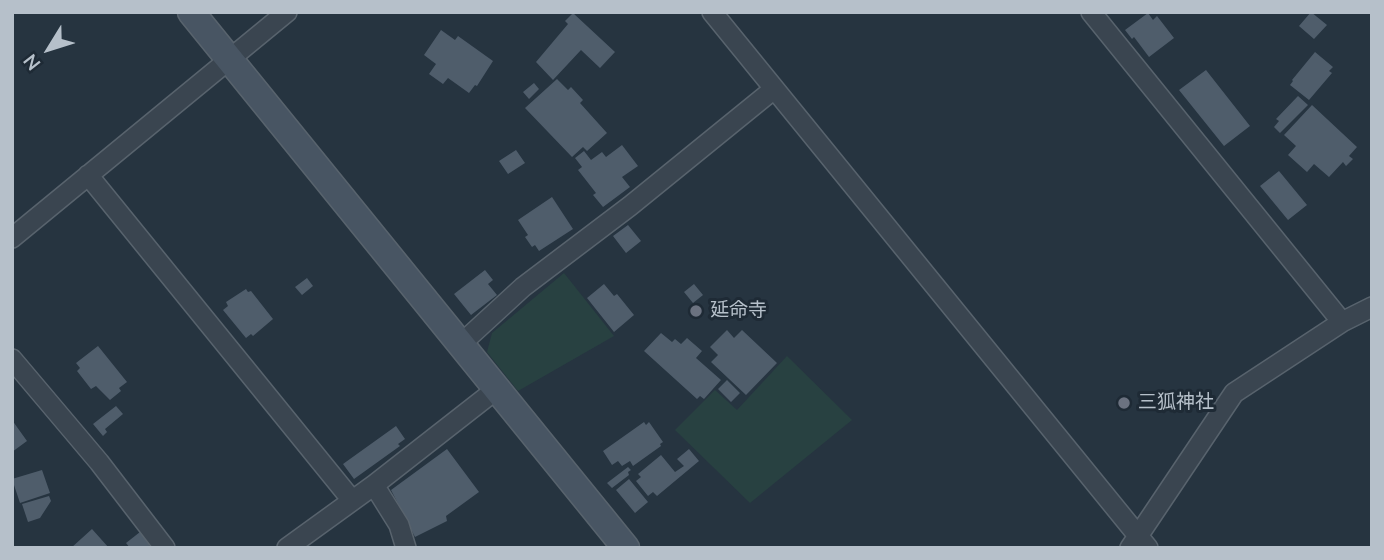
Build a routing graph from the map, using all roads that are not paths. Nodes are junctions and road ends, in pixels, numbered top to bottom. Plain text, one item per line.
1 (191, 12) edge
2 (287, 12) edge
3 (712, 12) edge
4 (1091, 12) edge
5 (230, 60) junction
6 (774, 89) junction
7 (88, 175) junction
8 (12, 238) edge
9 (1372, 307) edge
10 (1342, 322) junction
11 (462, 343) junction
12 (12, 359) edge
13 (498, 388) junction
14 (374, 485) junction
15 (351, 499) junction
16 (1139, 544) edge
17 (165, 548) edge
18 (287, 548) edge
19 (406, 548) edge
20 (626, 548) edge

1 - 5 street
2 - 5 street
3 - 6 street
4 - 10 street
5 - 7 street
5 - 11 street
6 - 11 street
6 - 16 street
7 - 8 street
7 - 15 street
9 - 10 street
10 - 16 street
11 - 13 street
12 - 17 street
13 - 14 street
13 - 20 street
14 - 15 street
14 - 19 street
15 - 18 street

